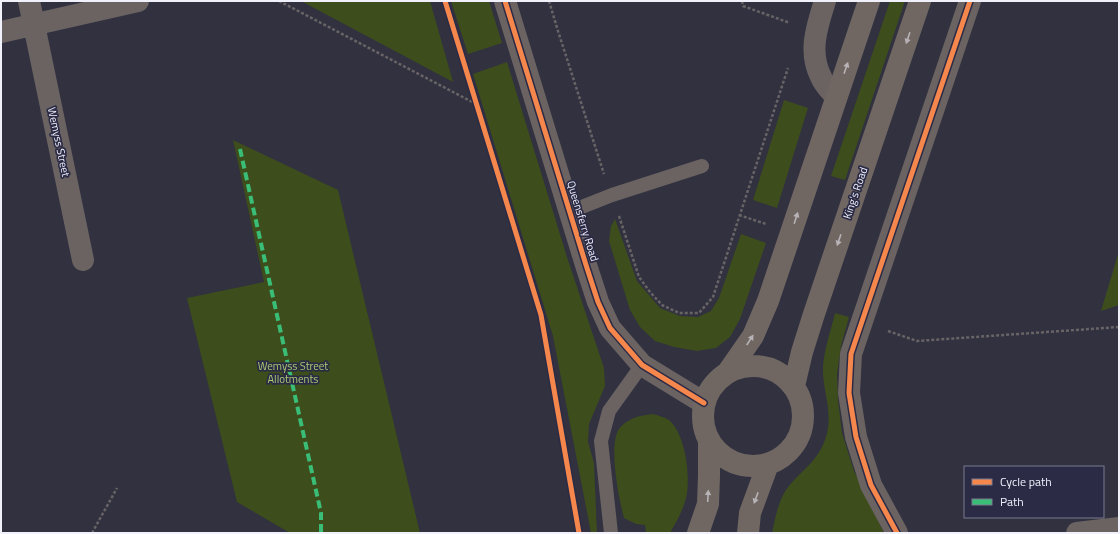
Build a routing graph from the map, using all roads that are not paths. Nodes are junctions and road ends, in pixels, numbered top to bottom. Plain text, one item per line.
1 (29, 1) edge
2 (138, 1) edge
3 (505, 1) edge
4 (825, 1) edge
5 (869, 1) edge
6 (920, 1) edge
7 (970, 1) edge
8 (34, 25) junction
9 (1, 32) edge
10 (836, 97) junction
11 (702, 166) dead end
12 (569, 212) junction
13 (83, 260) dead end
14 (642, 365) junction
15 (728, 372) junction
16 (794, 386) junction
17 (704, 402) junction
18 (709, 441) junction
19 (768, 464) junction
20 (1119, 528) edge
21 (611, 533) edge
22 (698, 533) edge
23 (748, 533) edge
24 (897, 533) edge
25 (1077, 533) edge

1 - 8 street, Wemyss Street
2 - 8 street
3 - 12 street, Queensferry Road
4 - 10 street
10 -> 5 main road
6 -> 16 main road, King's Road
7 - 24 street
8 - 9 street
8 - 13 street, Wemyss Street
15 -> 10 main road
11 - 12 lane
12 - 14 street, Queensferry Road
14 - 17 street, Queensferry Road
14 - 21 lane
15 - 16 main road
15 - 17 main road
16 - 19 main road
17 - 18 main road
18 - 19 main road
22 -> 18 main road
19 -> 23 main road
20 - 25 street

